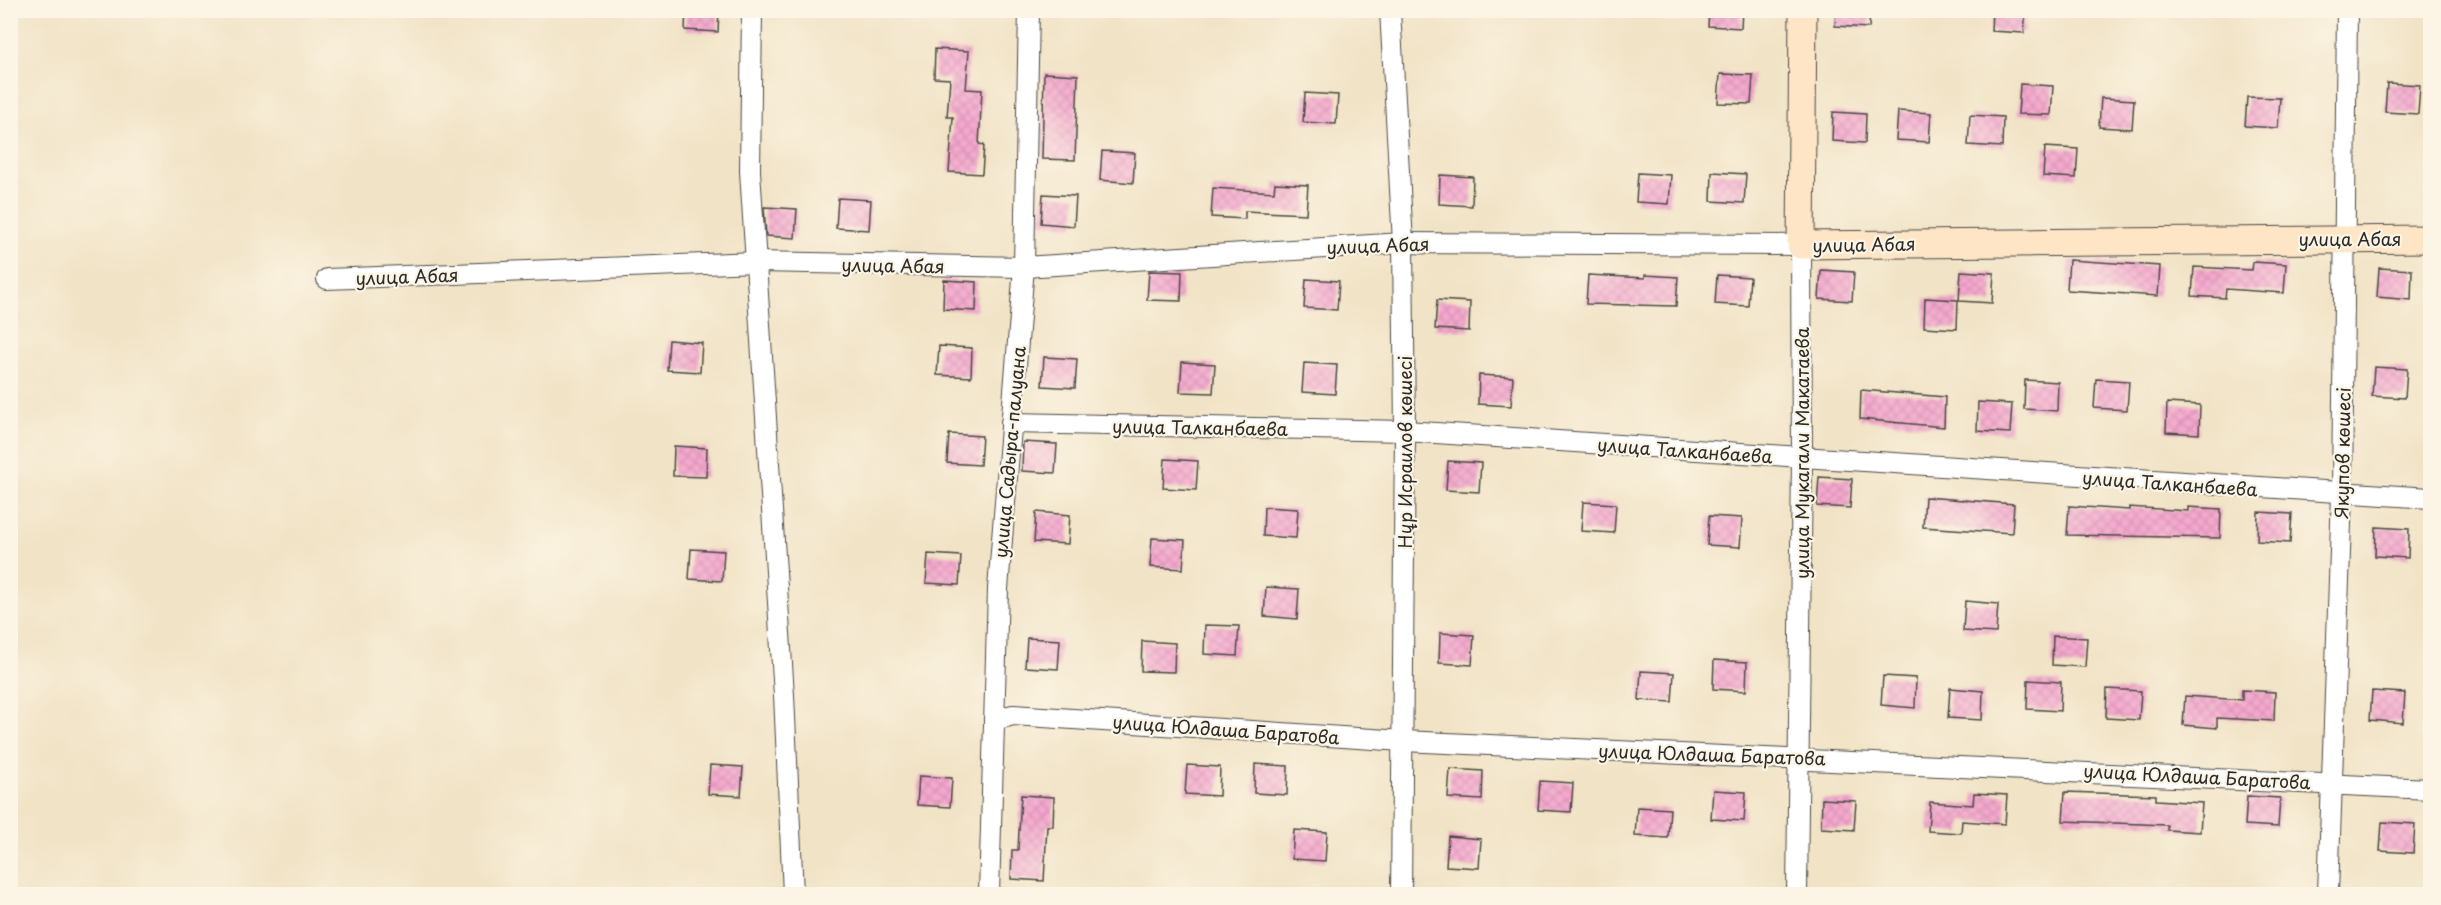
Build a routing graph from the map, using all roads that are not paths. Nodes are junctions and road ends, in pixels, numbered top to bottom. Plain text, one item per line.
1 (752, 10) edge
2 (1029, 10) edge
3 (1390, 10) edge
4 (1803, 10) edge
5 (2347, 10) edge
6 (2345, 238) junction
7 (2430, 239) edge
8 (1402, 243) junction
9 (1801, 245) junction
10 (756, 262) junction
11 (1024, 267) junction
12 (327, 279) dead end
13 (1011, 423) junction
14 (1405, 431) junction
15 (1802, 459) junction
16 (2342, 494) junction
17 (2430, 498) edge
18 (994, 720) junction
19 (1403, 741) junction
20 (1799, 758) junction
21 (2332, 783) junction
22 (2430, 789) edge
23 (793, 894) edge
24 (989, 894) edge
25 (1401, 894) edge
26 (1797, 894) edge
27 (2328, 894) edge

1 - 10 street
2 - 11 street, улица Садыра-палуана
3 - 8 street, Нұр Исраилов көшесі
4 - 9 street, улица Мукагали Макатаева
5 - 6 street, Якупов көшесі
6 - 7 street, улица Абая
6 - 9 street, улица Абая
6 - 16 street, Якупов көшесі
8 - 9 street, улица Абая
8 - 11 street, улица Абая
8 - 14 street, Нұр Исраилов көшесі
9 - 15 street, улица Мукагали Макатаева
10 - 11 street, улица Абая
10 - 12 street, улица Абая
10 - 23 street
11 - 13 street, улица Садыра-палуана
13 - 14 street, улица Талканбаева
13 - 18 street, улица Садыра-палуана
14 - 15 street, улица Талканбаева
14 - 19 street, Нұр Исраилов көшесі
15 - 16 street, улица Талканбаева
15 - 20 street, улица Мукагали Макатаева
16 - 17 street, улица Талканбаева
16 - 21 street, Якупов көшесі
18 - 19 street, улица Юлдаша Баратова
18 - 24 street, улица Садыра-палуана
19 - 20 street, улица Юлдаша Баратова
19 - 25 street, Нұр Исраилов көшесі
20 - 21 street, улица Юлдаша Баратова
20 - 26 street, улица Мукагали Макатаева
21 - 22 street, улица Юлдаша Баратова
21 - 27 street, Якупов көшесі

